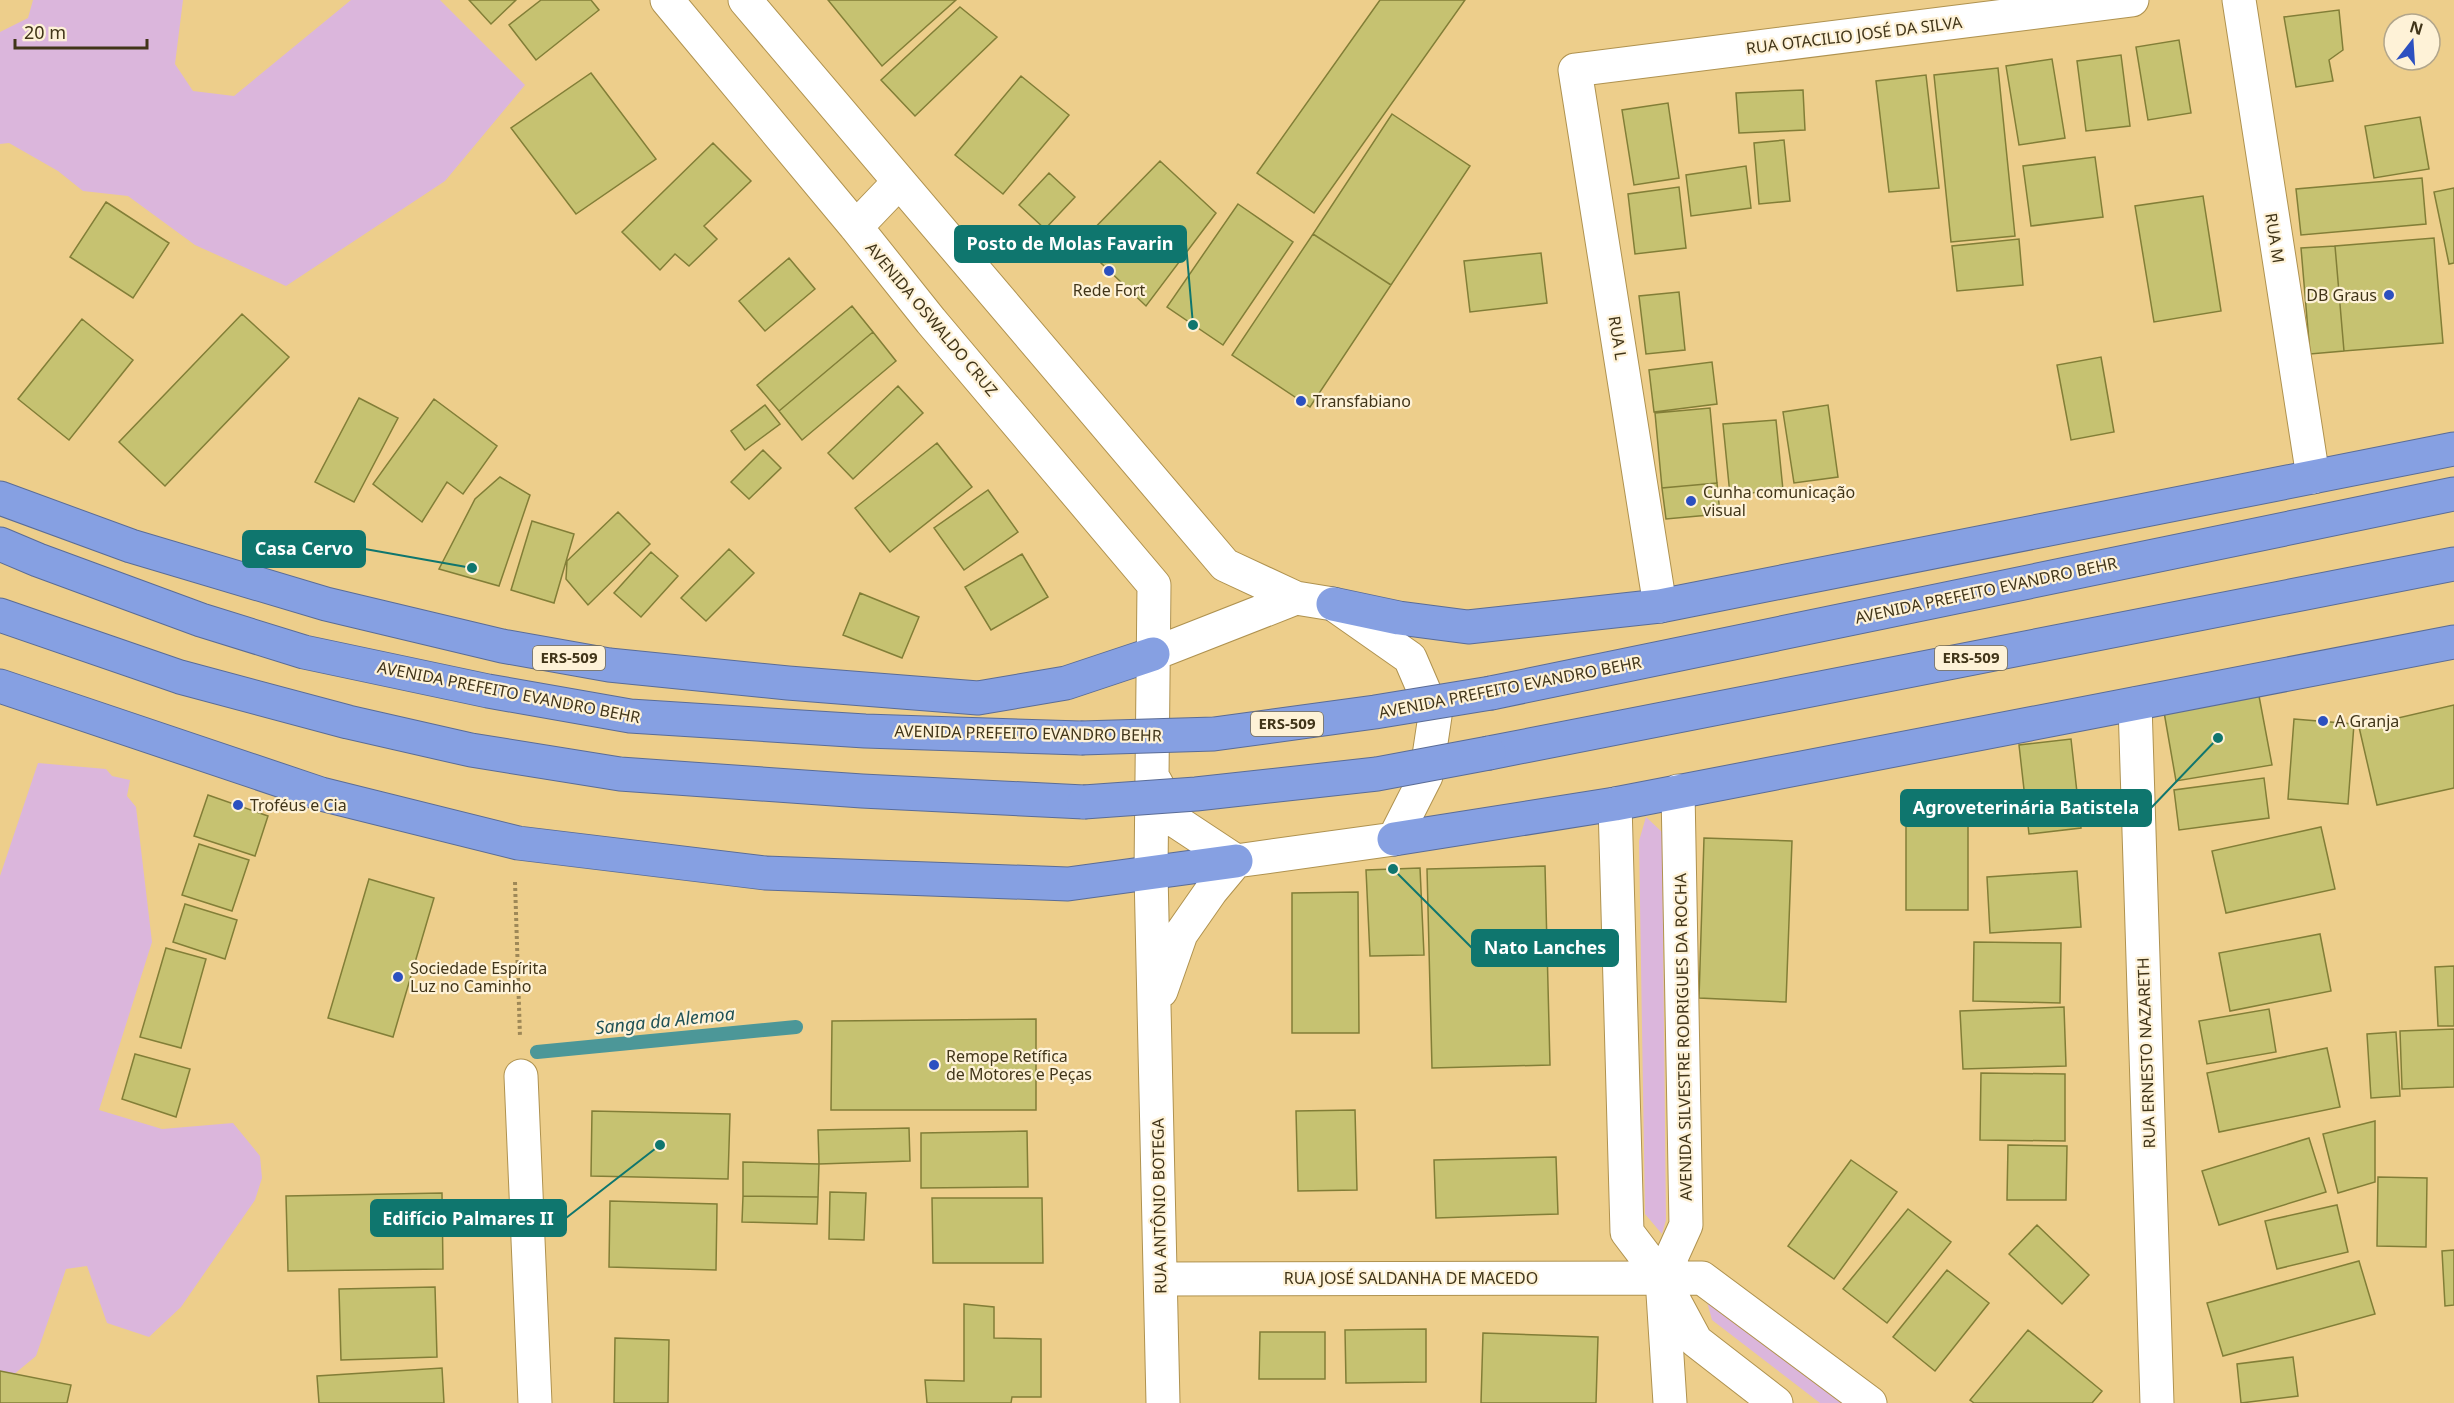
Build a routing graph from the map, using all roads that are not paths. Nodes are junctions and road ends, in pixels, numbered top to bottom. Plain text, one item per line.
1 (667, 0) edge
2 (745, 0) edge
3 (2132, 0) edge
4 (2239, 0) edge
5 (1575, 70) joint
6 (899, 182) junction
7 (856, 227) junction
8 (2454, 449) edge
9 (2313, 477) junction
10 (2454, 494) edge
11 (0, 498) edge
12 (0, 544) edge
13 (2454, 564) edge
14 (1296, 597) junction
15 (1333, 604) junction
16 (1660, 606) junction
17 (0, 615) edge
18 (2454, 642) edge
19 (1153, 654) junction
20 (0, 686) edge
21 (2135, 704) junction
22 (1153, 776) junction
23 (1678, 790) junction
24 (1616, 804) junction
25 (1394, 839) junction
26 (1236, 861) junction
27 (1151, 873) junction
28 (1154, 1010) junction
29 (521, 1076) road end
30 (1662, 1278) junction
31 (1161, 1279) junction
32 (535, 1403) edge
33 (1163, 1403) edge
34 (1670, 1403) edge
35 (1776, 1403) edge
36 (1870, 1403) edge
37 (2157, 1403) edge

1 - 7 street, AVENIDA OSWALDO CRUZ
2 - 6 street
3 - 5 street, RUA OTACILIO JOSÉ DA SILVA
4 - 9 street, RUA M
5 - 16 street, RUA L
6 - 7 street
6 - 14 street
7 - 19 street, AVENIDA OSWALDO CRUZ
8 - 9 highway
9 - 16 highway
10 - 12 highway, AVENIDA PREFEITO EVANDRO BEHR / ERS-509, bridge
11 - 19 highway, ERS-509
13 - 17 highway, ERS-509, bridge
14 - 15 street
14 - 19 street, ERS-509
15 - 16 highway
15 - 25 street
18 - 21 highway
19 - 22 street, AVENIDA OSWALDO CRUZ
20 - 27 highway
21 - 23 highway
21 - 37 street, RUA ERNESTO NAZARETH
22 - 26 street
22 - 27 street, RUA ANTÔNIO BOTEGA
23 - 24 highway
23 - 30 street, AVENIDA SILVESTRE RODRIGUES DA ROCHA
24 - 25 highway
24 - 30 street
25 - 26 street
26 - 27 highway
26 - 28 street, RUA ANTÔNIO BOTEGA
27 - 28 street, RUA ANTÔNIO BOTEGA
28 - 31 street, RUA ANTÔNIO BOTEGA
29 - 32 street
30 - 31 street, RUA JOSÉ SALDANHA DE MACEDO
30 - 34 street
30 - 35 street
30 - 36 street
31 - 33 street, RUA ANTÔNIO BOTEGA

